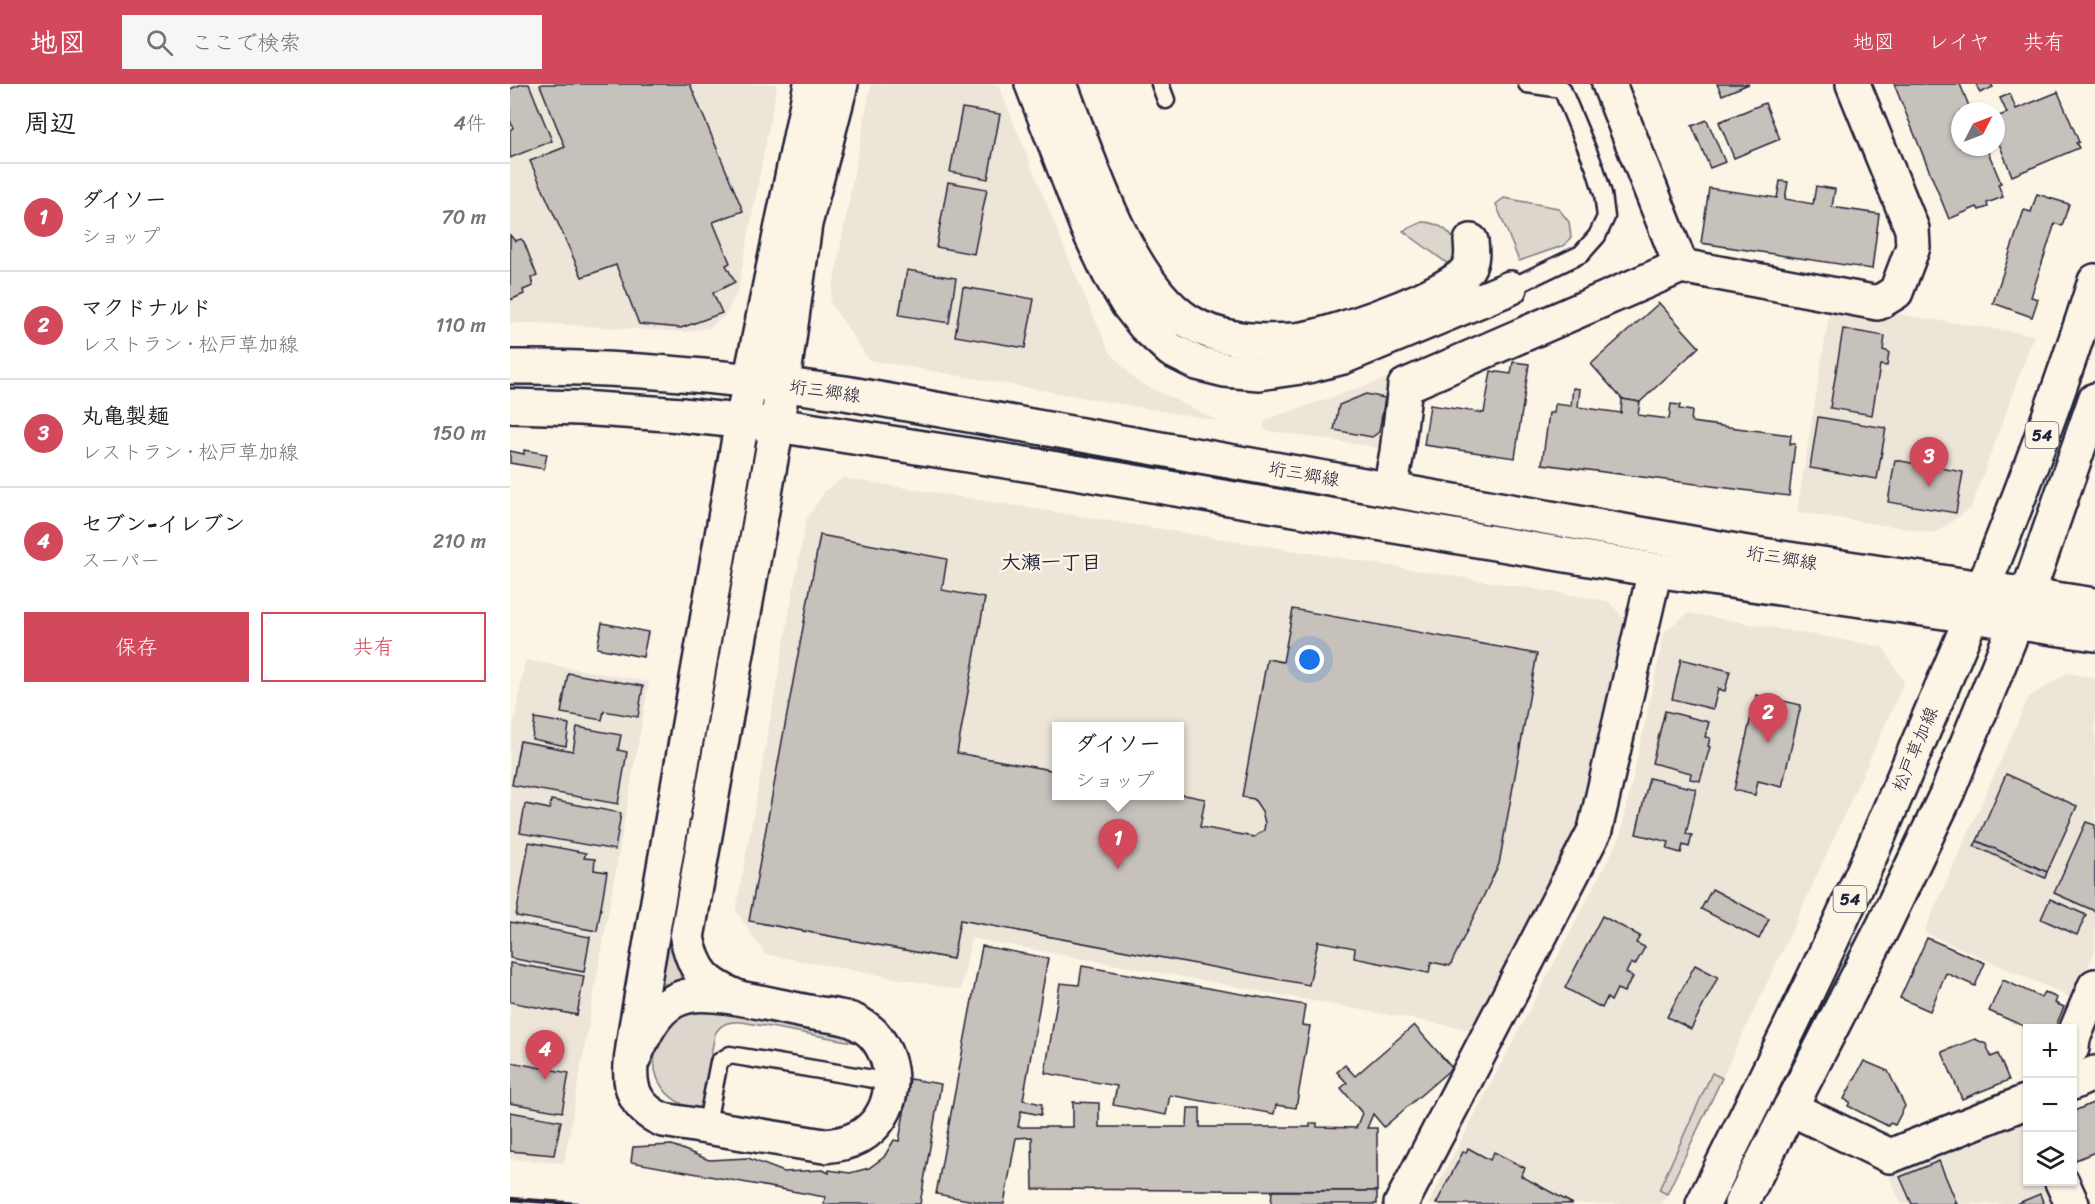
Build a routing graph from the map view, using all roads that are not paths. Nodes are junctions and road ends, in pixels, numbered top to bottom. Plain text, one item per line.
1 (811, 84) edge
2 (842, 84) edge
3 (1032, 84) edge
4 (1060, 84) edge
5 (1527, 84) edge
6 (1609, 84) edge
7 (1853, 84) edge
8 (1100, 222) junction
9 (1471, 241) dead end
10 (1681, 266) junction
11 (2095, 281) edge
12 (1510, 288) joint
13 (510, 367) edge
14 (750, 381) junction
15 (783, 385) junction
16 (2095, 400) edge
17 (510, 406) edge
18 (742, 421) junction
19 (777, 425) junction
20 (1389, 489) junction
21 (1655, 570) junction
22 (1978, 601) junction
23 (2095, 605) edge
24 (2022, 608) junction
25 (2095, 634) edge
26 (2095, 986) edge
27 (747, 1001) junction
28 (2077, 1029) edge
29 (631, 1064) junction
30 (891, 1082) junction
31 (2023, 1103) edge
32 (1790, 1108) junction
33 (706, 1128) junction
34 (2064, 1186) edge
35 (1401, 1204) edge
36 (1703, 1204) edge
37 (1741, 1204) edge
38 (2072, 1204) edge

1 - 14 main road
2 - 15 main road
3 - 8 main road
4 - 8 main road
5 - 12 lane
6 - 10 main road
7 - 10 main road
8 - 9 main road
8 - 12 main road
10 - 20 main road
11 - 22 main road, 松戸草加線 / 54
13 - 14 main road, 垳三郷線
14 - 15 main road, 垳三郷線
14 - 18 main road
15 - 19 main road
15 - 20 main road, 垳三郷線
16 - 24 main road, 54
17 - 18 main road, 垳三郷線
18 - 19 main road, 垳三郷線
18 - 29 main road
19 - 21 main road, 垳三郷線
19 - 27 main road
20 - 22 main road, 垳三郷線
21 - 22 main road, 垳三郷線
21 - 35 main road
22 - 24 main road, 垳三郷線
22 - 36 main road, 松戸草加線 / 54
23 - 24 main road, 垳三郷線
24 - 25 main road, 垳三郷線
24 - 32 main road, 54
26 - 28 main road
27 - 29 main road
27 - 30 main road
29 - 33 main road
30 - 33 main road
30 - 33 lane
31 - 32 main road
32 - 37 main road, 54
34 - 38 main road

